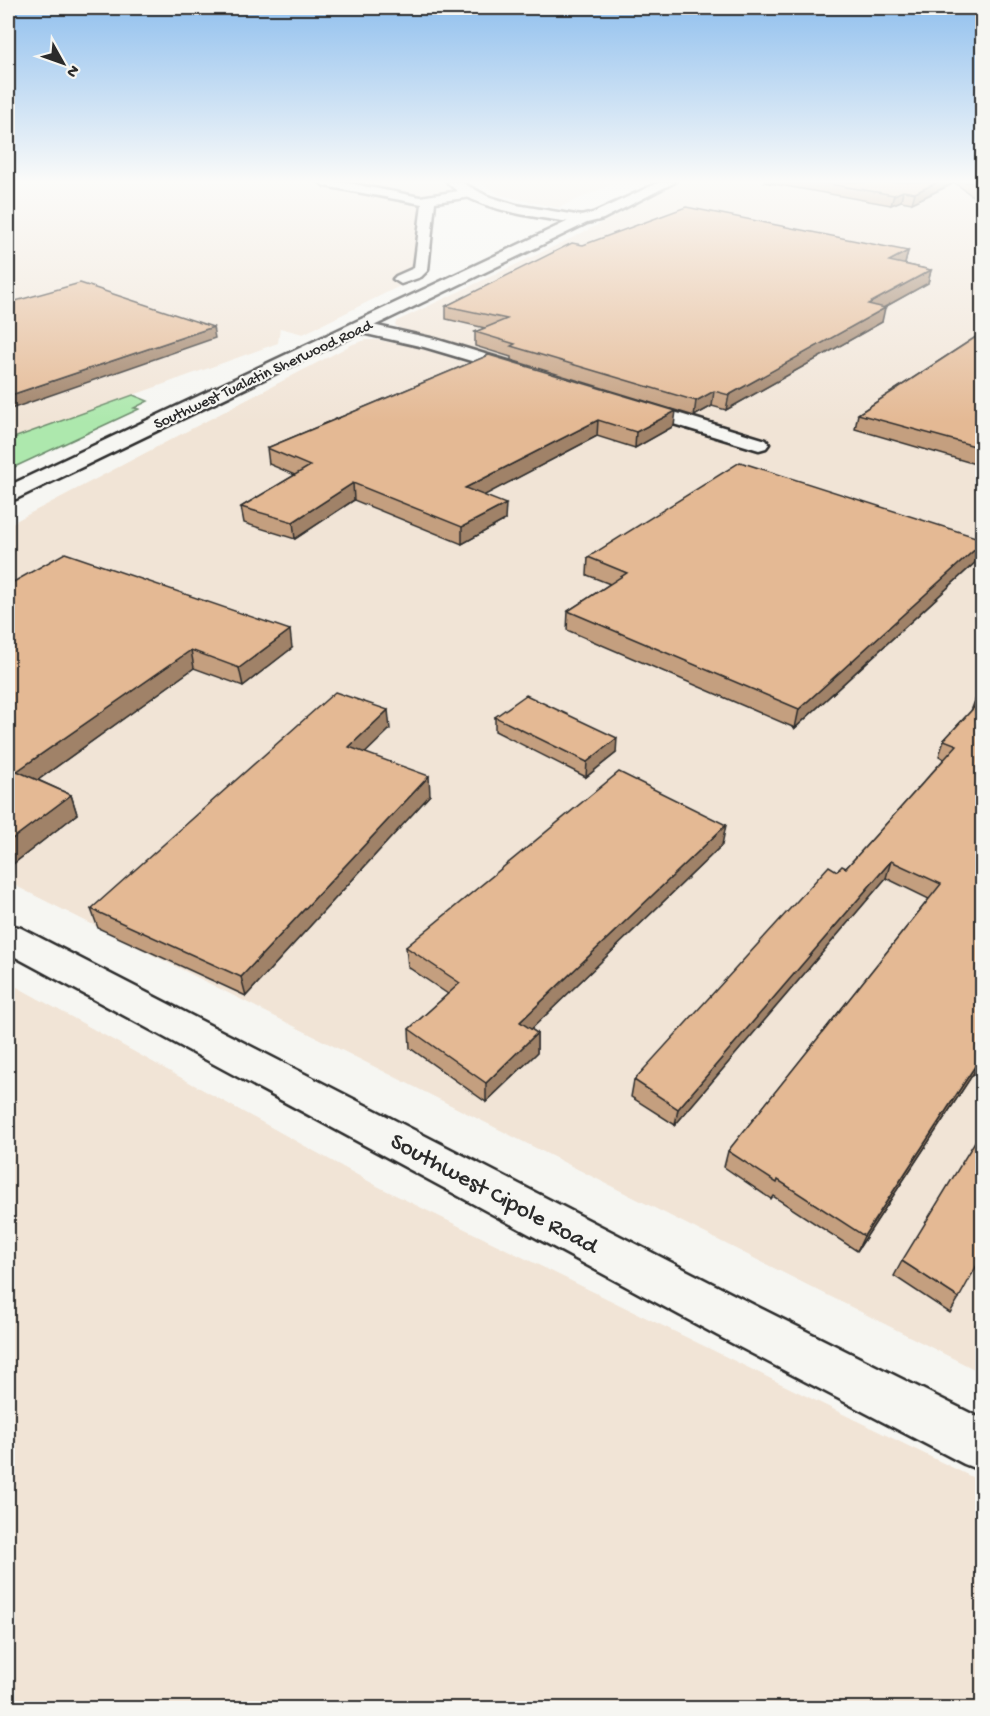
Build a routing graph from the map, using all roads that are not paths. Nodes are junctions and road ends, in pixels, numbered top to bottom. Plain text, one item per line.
1 (422, 262) edge
2 (494, 262) edge
3 (401, 279) dead end
4 (359, 327) junction
5 (537, 376) edge
6 (614, 400) edge
7 (759, 444) dead end
8 (8, 494) edge
9 (8, 937) edge
10 (982, 1446) edge

1 - 3 main road
2 - 4 main road, Southwest Tualatin Sherwood Road
4 - 5 main road
4 - 8 main road, Southwest Tualatin Sherwood Road
6 - 7 main road
9 - 10 main road, Southwest Cipole Road

